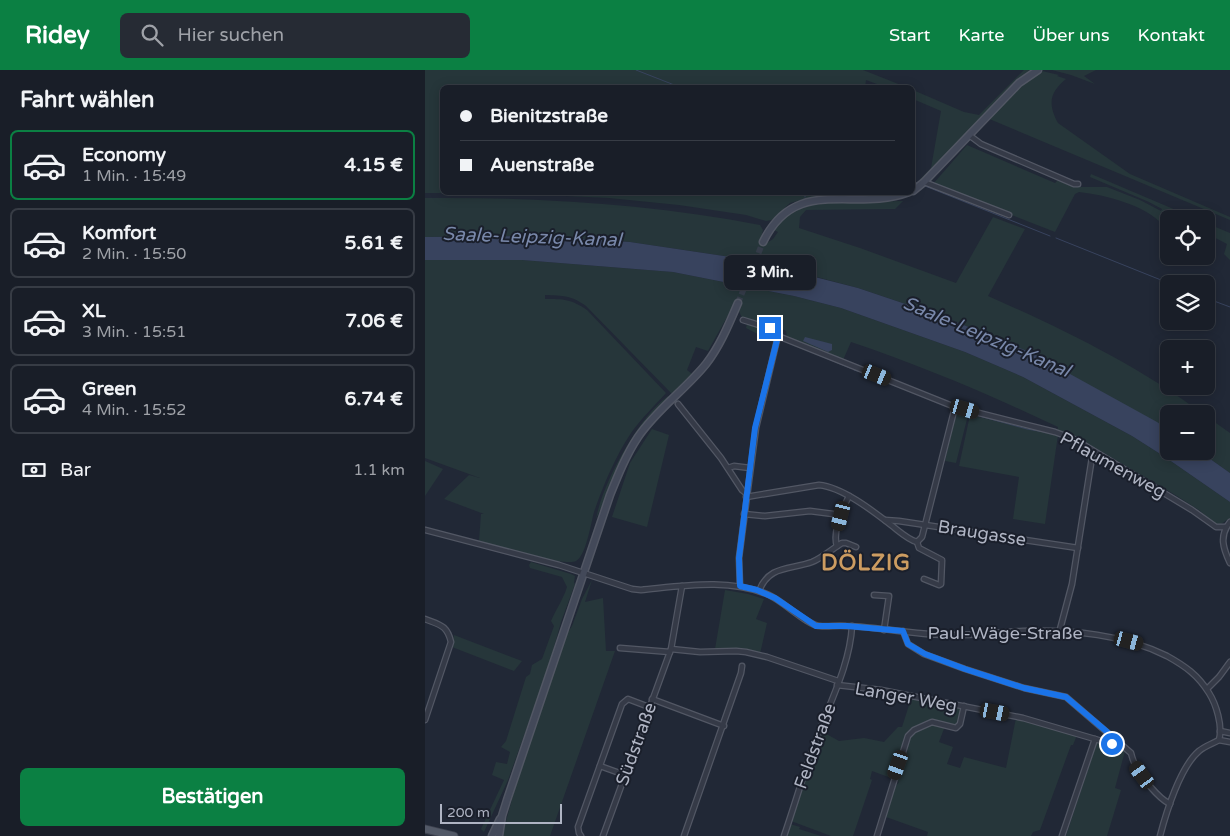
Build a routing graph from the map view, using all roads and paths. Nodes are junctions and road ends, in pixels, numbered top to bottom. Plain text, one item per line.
1 (1038, 70) edge
2 (969, 134) junction
3 (924, 182) junction
4 (1078, 184) dead end
5 (915, 189) edge
6 (898, 195) edge
7 (1009, 215) dead end
8 (763, 242) tunnel mouth
9 (738, 303) tunnel mouth
10 (743, 320) dead end
11 (778, 336) junction
12 (678, 404) dead end
13 (955, 407) junction
14 (1093, 451) junction
15 (728, 468) junction
16 (750, 468) junction
17 (747, 495) junction
18 (849, 496) junction
19 (744, 514) junction
20 (841, 516) junction
21 (885, 520) junction
22 (1230, 522) edge
23 (925, 525) junction
24 (1216, 527) junction
25 (1226, 527) junction
26 (425, 530) edge
27 (1223, 538) junction
28 (917, 542) junction
29 (837, 546) junction
30 (856, 547) dead end
31 (1078, 548) junction
32 (1230, 563) edge
33 (584, 573) junction
34 (925, 580) dead end
35 (681, 586) junction
36 (740, 586) junction
37 (759, 591) junction
38 (874, 595) dead end
39 (425, 619) edge
40 (853, 626) junction
41 (884, 630) junction
42 (903, 631) junction
43 (1059, 632) junction
44 (619, 648) dead end
45 (670, 651) junction
46 (1230, 662) edge
47 (742, 666) dead end
48 (838, 683) junction
49 (1207, 689) junction
50 (652, 700) junction
51 (964, 706) junction
52 (649, 707) junction
53 (425, 720) edge
54 (724, 726) junction
55 (1220, 731) junction
56 (1230, 733) edge
57 (1095, 740) junction
58 (1219, 740) junction
59 (1119, 742) junction
60 (1230, 742) edge
61 (600, 766) junction
62 (625, 775) junction
63 (1171, 804) junction
64 (425, 830) edge
65 (495, 834) edge
66 (440, 836) edge
67 (453, 836) edge
68 (488, 836) edge
69 (581, 836) edge
70 (603, 836) edge
71 (684, 836) edge
72 (784, 836) edge
73 (877, 836) edge
74 (1062, 836) edge
75 (1160, 836) edge

1 - 2 street
2 - 3 street
2 - 4 street
3 - 5 street
3 - 7 street
6 - 8 street
9 - 33 street
10 - 11 street, Pflaumenweg
11 - 13 street, Pflaumenweg
11 - 16 street
12 - 15 street
13 - 14 street, Pflaumenweg
13 - 23 street
14 - 24 street, Pflaumenweg
14 - 31 street
15 - 16 street
15 - 17 street
16 - 17 street
17 - 18 street, Braugasse
17 - 19 street
18 - 20 street
18 - 21 street, Braugasse
19 - 20 street
19 - 36 street
20 - 29 street
21 - 23 street, Braugasse
21 - 28 street, Braugasse
22 - 25 street
23 - 28 street
23 - 31 street, Braugasse
24 - 25 street
24 - 27 street, Pflaumenweg
25 - 27 street
26 - 33 street, Paul-Wäge-Straße
27 - 32 street
28 - 34 street
29 - 30 street
29 - 37 street
31 - 43 street
33 - 35 street, Paul-Wäge-Straße
33 - 65 street
35 - 36 street, Paul-Wäge-Straße
35 - 45 street, Südstraße
36 - 37 street, Paul-Wäge-Straße
37 - 40 street, Paul-Wäge-Straße
38 - 41 street
39 - 53 street
40 - 41 street, Paul-Wäge-Straße
40 - 48 street, Feldstraße
41 - 42 street, Paul-Wäge-Straße
42 - 43 street, Paul-Wäge-Straße
42 - 59 street
43 - 49 street, Paul-Wäge-Straße
44 - 45 street
45 - 48 street, Langer Weg
45 - 50 street, Südstraße
46 - 49 street
47 - 54 street
48 - 51 street, Langer Weg
48 - 72 street, Feldstraße
49 - 55 street, Paul-Wäge-Straße
50 - 52 street, Südstraße
50 - 54 street
51 - 57 street, Langer Weg
51 - 73 street
52 - 61 street
52 - 62 street, Südstraße
54 - 71 street
55 - 56 street
55 - 58 street, Paul-Wäge-Straße
57 - 59 street, Langer Weg
57 - 74 street
58 - 60 street
58 - 63 street
59 - 63 street
61 - 62 street
61 - 69 street
62 - 70 street, Südstraße
63 - 75 street
64 - 66 main road
64 - 67 main road
65 - 68 street

